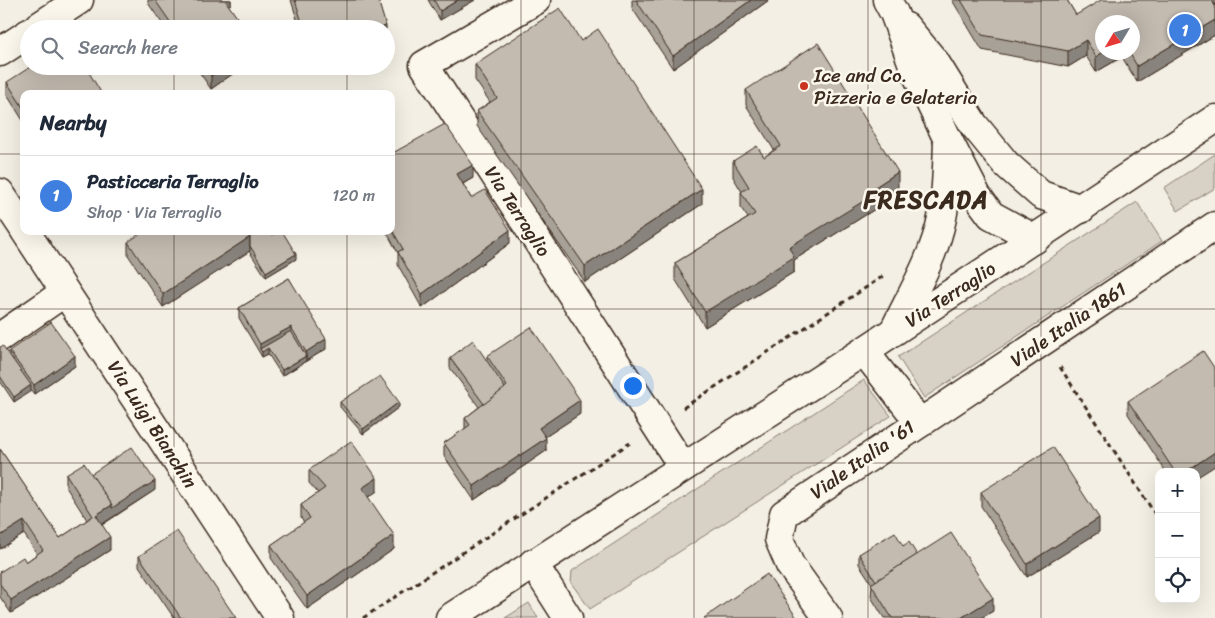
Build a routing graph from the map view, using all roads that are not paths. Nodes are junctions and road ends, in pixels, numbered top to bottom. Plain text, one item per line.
1 (79, 0) edge
2 (536, 0) edge
3 (890, 6) edge
4 (49, 20) edge
5 (20, 39) edge
6 (0, 52) edge
7 (1215, 119) edge
8 (948, 140) junction
9 (1006, 164) junction
10 (0, 192) edge
11 (1081, 209) junction
12 (20, 222) edge
13 (1215, 226) edge
14 (28, 235) edge
15 (1035, 239) junction
16 (65, 292) junction
17 (894, 331) junction
18 (0, 337) edge
19 (864, 351) junction
20 (920, 423) junction
21 (683, 467) junction
22 (533, 563) junction
23 (280, 618) edge
24 (450, 618) edge
25 (568, 618) edge
26 (828, 618) edge

1 - 4 street
2 - 21 street, Via Terraglio
3 - 8 street
3 - 9 street
5 - 6 street
7 - 11 street, Via Terraglio
8 - 15 street
8 - 17 street
9 - 11 street
9 - 15 street
10 - 12 street, Via Luigi Bianchin
11 - 15 street, Via Terraglio
13 - 20 street, Viale Italia 1861
14 - 16 street, Via Luigi Bianchin
15 - 17 street, Via Terraglio
16 - 18 street
16 - 23 street, Via Luigi Bianchin
17 - 19 street, Via Terraglio
19 - 20 street, Viale Italia '61
19 - 21 street, Via Terraglio
20 - 26 street, Viale Italia '61
21 - 22 street, Via Terraglio
22 - 24 street, Via Terraglio
22 - 25 street

